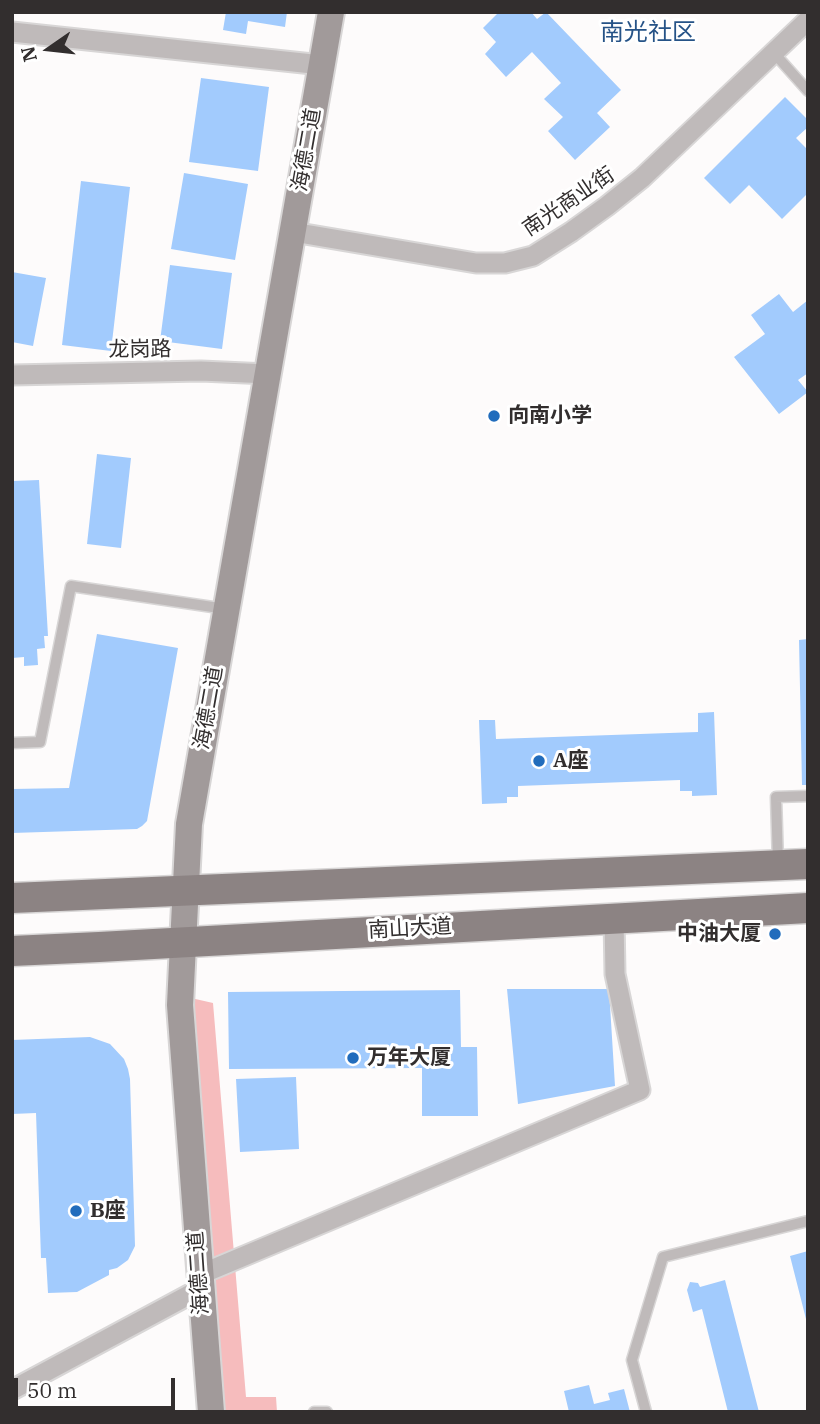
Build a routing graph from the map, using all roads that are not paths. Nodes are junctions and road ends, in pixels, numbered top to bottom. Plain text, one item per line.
1 (331, 12) edge
2 (808, 20) edge
3 (12, 32) edge
4 (774, 53) junction
5 (322, 65) junction
6 (808, 91) edge
7 (293, 232) junction
8 (268, 374) junction
9 (12, 375) edge
10 (227, 609) junction
11 (12, 743) edge
12 (808, 796) edge
13 (808, 864) edge
14 (778, 865) junction
15 (186, 890) junction
16 (12, 898) edge
17 (808, 908) edge
18 (614, 918) junction
19 (183, 943) junction
20 (12, 951) edge
21 (808, 1222) edge
22 (200, 1282) junction
23 (12, 1390) edge
24 (211, 1412) edge
25 (314, 1412) edge
26 (327, 1412) edge
27 (646, 1412) edge

1 - 5 street, 海德二道
2 - 4 street, 南光商业街
3 - 5 street
4 - 6 lane
4 - 7 street, 南光商业街
5 - 7 street, 海德二道
7 - 8 street, 海德二道
8 - 9 street, 龙岗路
8 - 10 street, 海德二道
10 - 11 lane
10 - 15 street, 海德二道
12 - 14 lane
13 - 14 main road
14 - 15 main road
15 - 16 main road
15 - 19 street, 海德二道
17 - 18 main road, 南山大道
18 - 19 main road, 南山大道
18 - 22 street
19 - 20 main road, 南山大道
19 - 22 street, 海德二道
21 - 27 lane
22 - 23 street
22 - 24 street, 海德二道
25 - 26 lane

